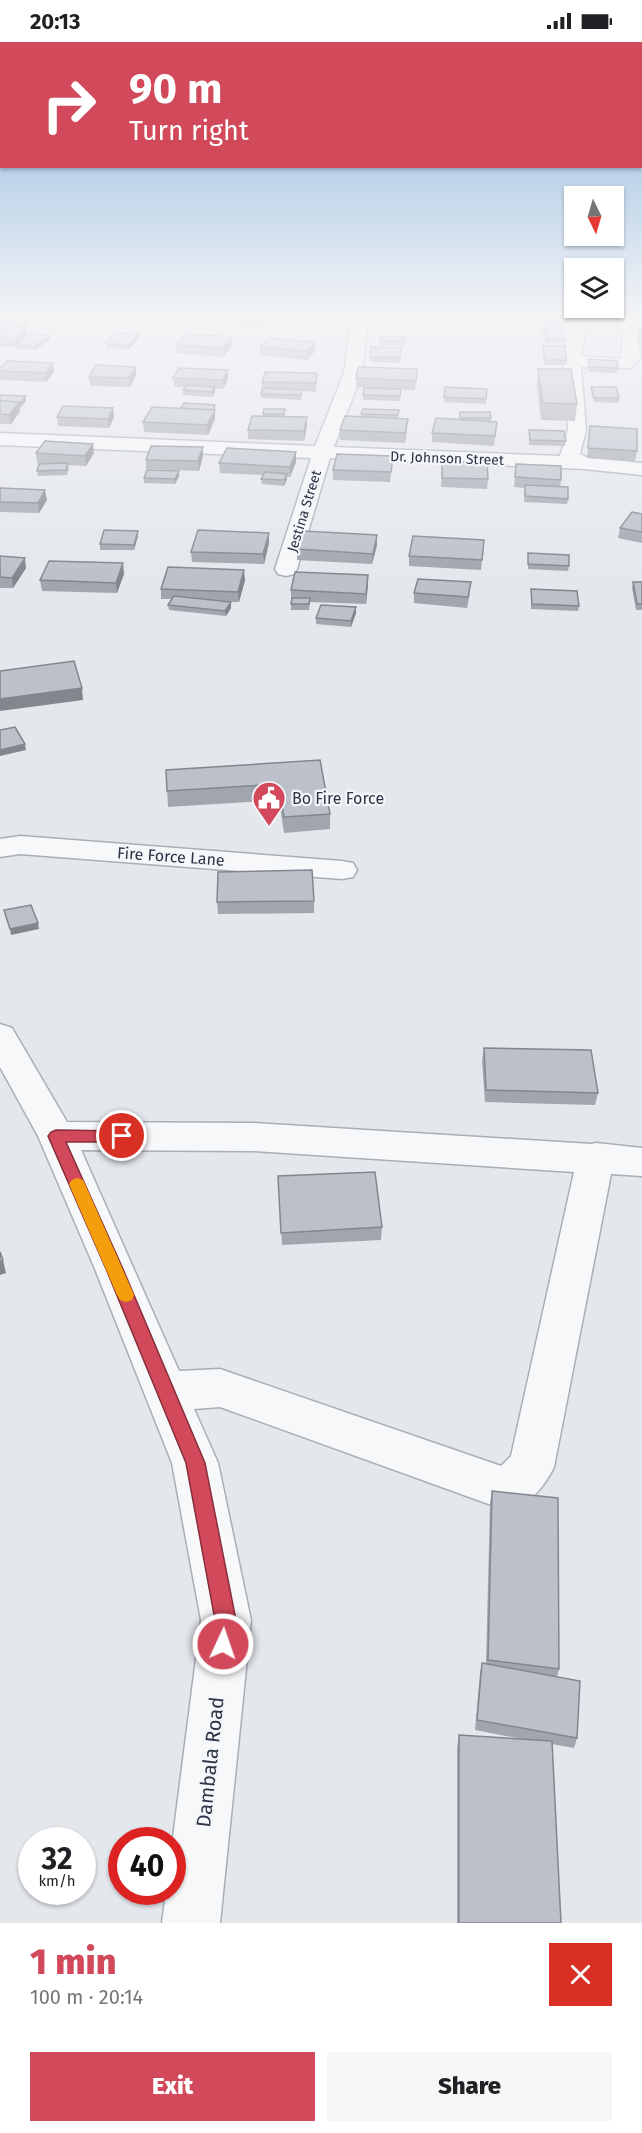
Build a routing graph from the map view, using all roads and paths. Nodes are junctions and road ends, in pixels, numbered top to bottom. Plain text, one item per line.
1 (341, 403) edge
2 (575, 403) edge
3 (577, 430) junction
4 (598, 430) edge
5 (0, 439) edge
6 (322, 453) junction
7 (584, 463) junction
8 (642, 469) edge
9 (286, 569) dead end
10 (0, 848) edge
11 (342, 870) dead end
12 (0, 1036) edge
13 (56, 1136) junction
14 (596, 1157) junction
15 (642, 1162) edge
16 (166, 1391) junction
17 (191, 1923) edge

1 - 6 street, Jestina Street
2 - 3 street
3 - 4 street
3 - 7 street
5 - 6 street, Dr. Johnson Street
6 - 7 street, Dr. Johnson Street
6 - 9 street, Jestina Street
7 - 8 street, Dr. Johnson Street
10 - 11 street, Fire Force Lane
12 - 13 street, Dambala Road
13 - 14 street
13 - 16 street, Dambala Road
14 - 15 street
14 - 16 street
16 - 17 street, Dambala Road

